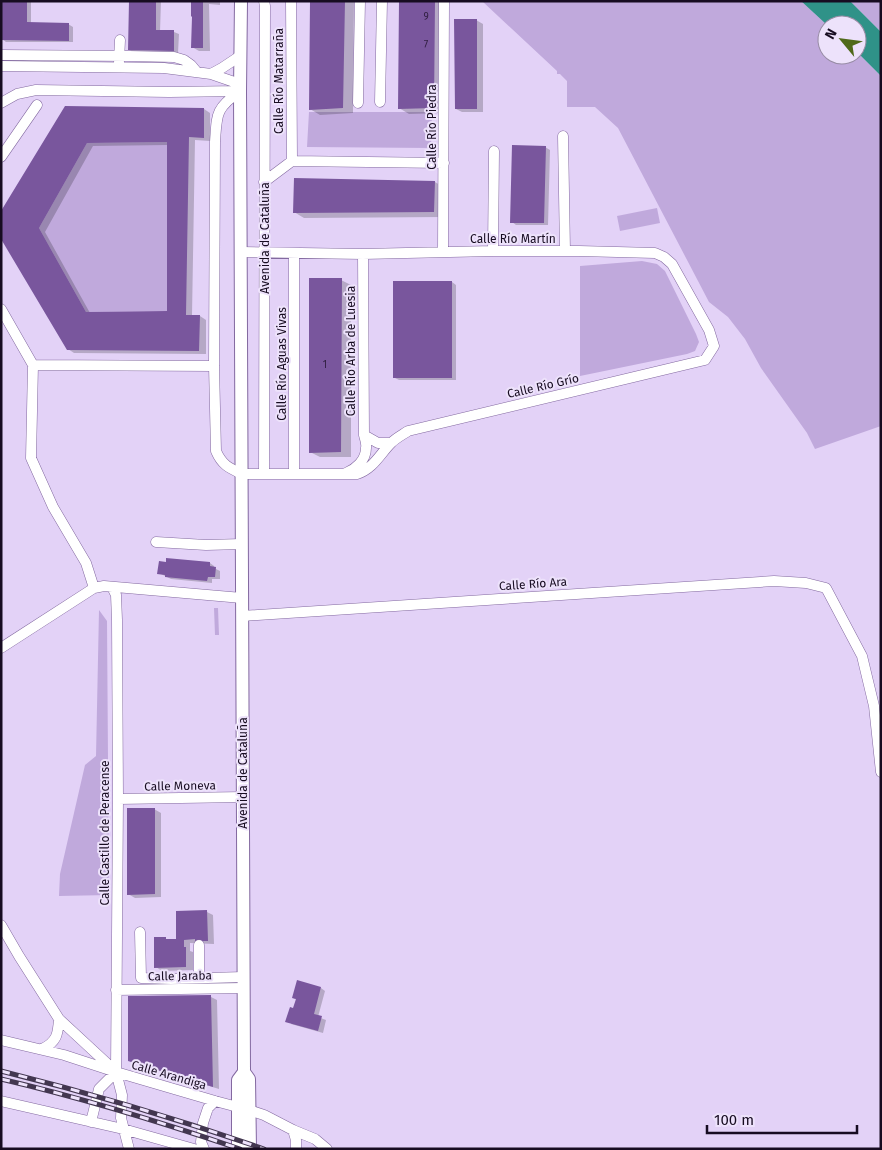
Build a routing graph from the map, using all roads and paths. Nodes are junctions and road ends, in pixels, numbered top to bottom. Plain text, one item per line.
1 (241, 1) edge
2 (264, 1) edge
3 (291, 1) edge
4 (360, 1) edge
5 (382, 1) edge
6 (444, 1) edge
7 (120, 40) dead end
8 (1, 55) edge
9 (120, 56) junction
10 (240, 56) junction
11 (1, 66) edge
12 (119, 67) junction
13 (196, 71) junction
14 (211, 74) junction
15 (240, 88) junction
16 (380, 102) dead end
17 (1, 103) edge
18 (358, 103) dead end
19 (37, 105) dead end
20 (563, 136) dead end
21 (494, 151) dead end
22 (1, 157) edge
23 (292, 161) junction
24 (444, 163) junction
25 (264, 182) junction
26 (493, 251) junction
27 (565, 251) junction
28 (241, 252) junction
29 (265, 252) junction
30 (443, 252) junction
31 (294, 253) junction
32 (363, 254) junction
33 (1, 309) edge
34 (704, 360) joint
35 (33, 365) junction
36 (214, 366) junction
37 (364, 435) junction
38 (367, 447) junction
39 (388, 447) junction
40 (242, 474) junction
41 (264, 474) junction
42 (294, 474) junction
43 (345, 474) junction
44 (156, 542) dead end
45 (242, 544) junction
46 (94, 588) junction
47 (116, 590) junction
48 (242, 598) junction
49 (242, 616) junction
50 (1, 648) edge
51 (881, 772) edge
52 (243, 797) junction
53 (118, 799) junction
54 (1, 924) edge
55 (140, 932) dead end
56 (199, 945) dead end
57 (199, 978) junction
58 (244, 983) junction
59 (116, 990) junction
60 (59, 1019) junction
61 (1, 1040) edge
62 (42, 1049) junction
63 (116, 1072) junction
64 (1, 1101) edge
65 (215, 1101) junction
66 (244, 1109) junction
67 (90, 1122) junction
68 (123, 1129) junction
69 (294, 1130) junction
70 (129, 1149) edge
71 (194, 1149) edge
72 (204, 1149) edge
73 (238, 1149) edge
74 (250, 1149) edge
75 (296, 1149) edge
76 (327, 1149) edge

1 - 10 main road, Avenida de Cataluña
2 - 25 street, Avenida de Cataluña
3 - 23 street, Calle Río Matarraña
4 - 18 street
5 - 16 street
6 - 24 street, Calle Río Piedra
7 - 9 street
8 - 9 street
9 - 12 street
9 - 13 street
10 - 14 street
10 - 15 main road, Avenida de Cataluña
11 - 12 street
12 - 13 street
13 - 14 street
14 - 15 street
15 - 17 street
15 - 28 main road, Avenida de Cataluña
15 - 36 street
19 - 22 street
20 - 27 street
21 - 26 street
23 - 24 street
23 - 25 street
24 - 30 street, Calle Río Piedra
25 - 29 street, Avenida de Cataluña
26 - 27 street, Calle Río Martín
26 - 30 street, Calle Río Martín
27 - 34 street, Calle Río Martín
28 - 29 street, Calle Río Martín
28 - 40 main road, Avenida de Cataluña
29 - 31 street, Calle Río Martín
29 - 41 street, Avenida de Cataluña
30 - 32 street, Calle Río Martín
31 - 32 street, Calle Río Martín
31 - 42 street, Calle Río Aguas Vivas
32 - 37 street, Calle Río Arba de Luesia
33 - 35 street
34 - 39 street, Calle Río Grío
35 - 36 street
35 - 46 street
36 - 40 street
37 - 38 street, Calle Río Arba de Luesia
37 - 39 street
38 - 39 street
38 - 43 street
39 - 43 street, Calle Río Grío
40 - 41 street, Calle Río Grío
40 - 45 main road, Avenida de Cataluña
41 - 42 street, Calle Río Grío
42 - 43 street, Calle Río Grío
44 - 45 street
45 - 48 main road, Avenida de Cataluña
46 - 47 street
46 - 50 street
47 - 48 street
47 - 53 street, Calle Castillo de Peracense
48 - 49 main road, Avenida de Cataluña
49 - 51 street, Calle Río Ara
49 - 52 main road, Avenida de Cataluña
52 - 53 street, Calle Moneva
52 - 58 main road, Avenida de Cataluña
53 - 59 street, Calle Castillo de Peracense
54 - 60 street
55 - 57 street
56 - 57 street
57 - 58 street
58 - 59 street, Calle Jaraba
58 - 66 main road, Avenida de Cataluña
59 - 63 street, Calle Castillo de Peracense
60 - 62 street
60 - 63 street
61 - 62 street, Calle Arandiga
62 - 63 street, Calle Arandiga
63 - 65 street, Calle Arandiga
63 - 67 street
63 - 68 street, Calle Castillo de Peracense
64 - 67 street
65 - 66 street, Calle Arandiga
65 - 72 street
66 - 69 street, Calle Arandiga
66 - 73 main road, Avenida de Cataluña
66 - 74 main road, Avenida de Cataluña
67 - 68 street
68 - 70 street, Calle Castillo de Peracense
68 - 71 street
69 - 75 street
69 - 76 street, Calle Arandiga

